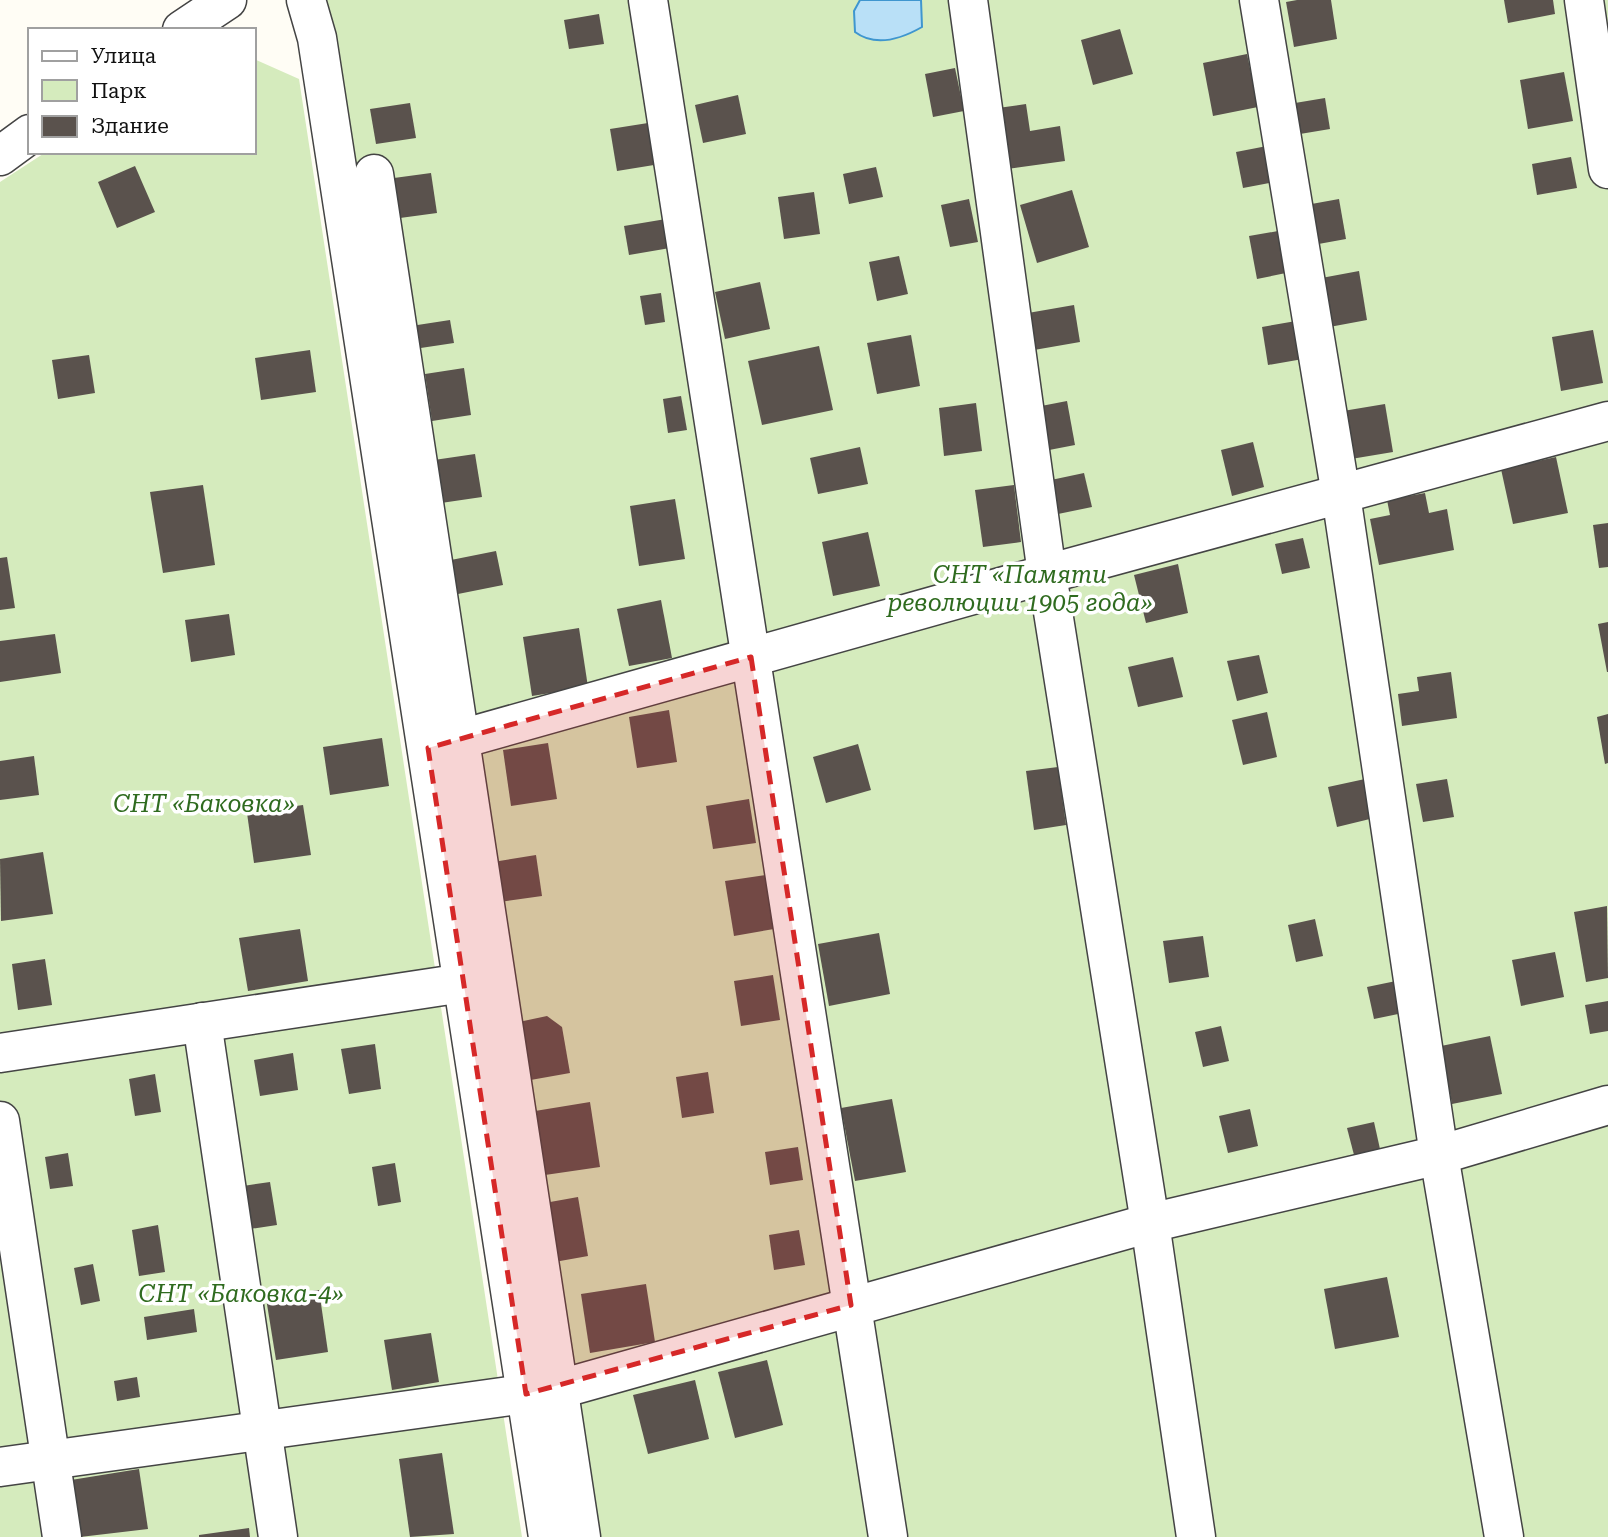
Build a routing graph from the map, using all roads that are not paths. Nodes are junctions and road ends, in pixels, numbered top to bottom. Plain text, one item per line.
1 (227, 0) edge
2 (306, 0) edge
3 (648, 0) edge
4 (968, 0) edge
5 (1259, 0) edge
6 (1584, 0) edge
7 (185, 28) edge
8 (28, 135) edge
9 (0, 156) edge
10 (1608, 169) edge
11 (374, 174) dead end
12 (1608, 421) edge
13 (1342, 495) junction
14 (1047, 574) junction
15 (751, 657) junction
16 (445, 744) junction
17 (463, 984) junction
18 (202, 1022) junction
19 (0, 1053) edge
20 (1608, 1105) edge
21 (0, 1121) edge
22 (1439, 1155) junction
23 (1150, 1223) junction
24 (851, 1305) junction
25 (543, 1392) junction
26 (262, 1431) junction
27 (50, 1460) junction
28 (0, 1467) edge
29 (62, 1537) edge
30 (278, 1537) edge
31 (548, 1537) edge
32 (581, 1537) edge
33 (888, 1537) edge
34 (1196, 1537) edge
35 (1504, 1537) edge

1 - 7 street
2 - 16 street
3 - 15 street
4 - 14 street
5 - 13 street
6 - 10 street
8 - 9 street
11 - 16 street
12 - 13 street
13 - 14 street
13 - 22 street
14 - 15 street
14 - 23 street
15 - 16 street
15 - 24 street
16 - 17 street
16 - 25 street
17 - 18 street
17 - 25 street
18 - 19 street
18 - 26 street
20 - 22 street
21 - 27 street
22 - 23 street
22 - 35 street
23 - 24 street
23 - 34 street
24 - 25 street
24 - 33 street
25 - 26 street
25 - 31 street
25 - 32 street
26 - 27 street
26 - 30 street
27 - 28 street
27 - 29 street

